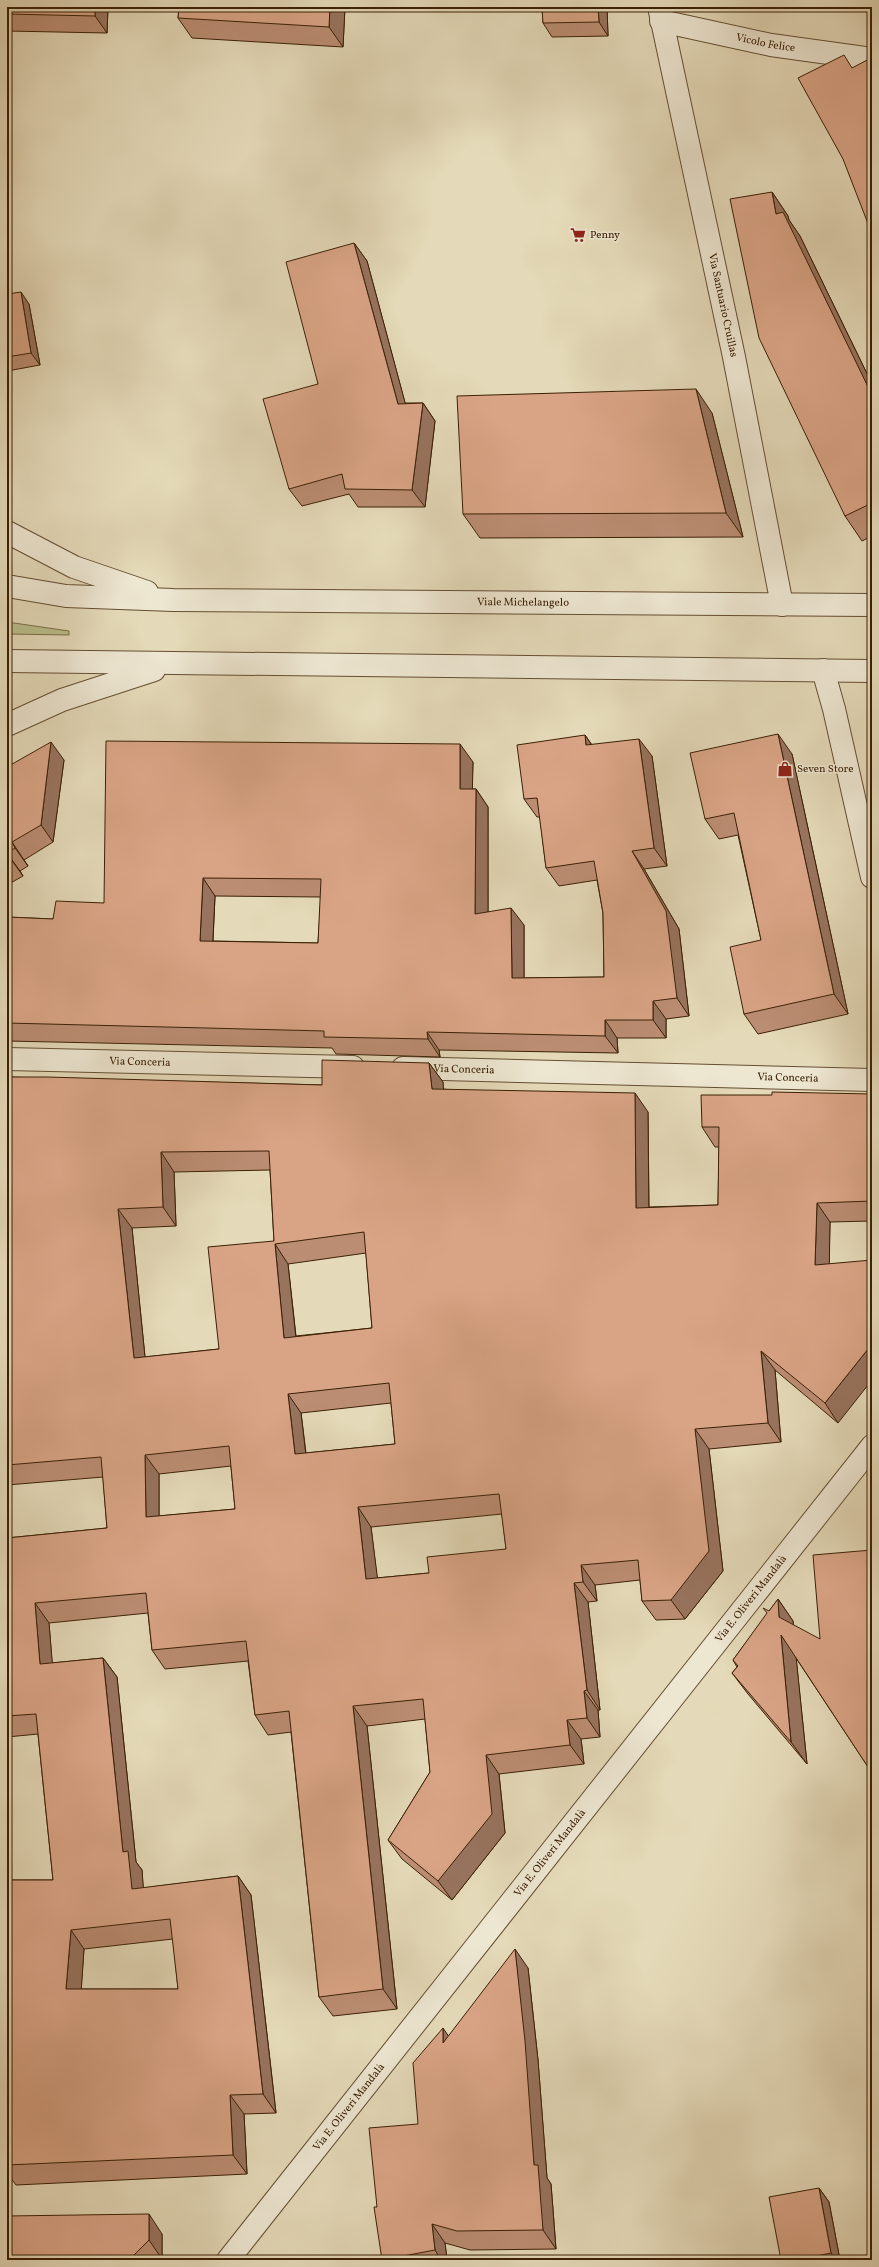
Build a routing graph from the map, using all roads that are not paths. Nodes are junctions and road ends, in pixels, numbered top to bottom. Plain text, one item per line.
1 (660, 14) edge
2 (872, 59) edge
3 (7, 532) edge
4 (7, 586) edge
5 (173, 600) junction
6 (782, 605) junction
7 (872, 605) edge
8 (7, 661) edge
9 (173, 664) junction
10 (823, 670) junction
11 (872, 671) edge
12 (7, 725) edge
13 (872, 877) edge
14 (7, 1059) edge
15 (872, 1080) edge
16 (872, 1446) edge
17 (228, 2260) edge

1 - 2 street, Vicolo Felice
1 - 6 street, Via Santuario Cruillas
3 - 5 street
4 - 5 street, Viale Michelangelo
5 - 6 street, Viale Michelangelo
6 - 7 street, Viale Michelangelo
8 - 9 street
9 - 10 street
9 - 12 street
10 - 11 street
10 - 13 street
14 - 15 street, Via Conceria
16 - 17 street, Via E. Oliveri Mandalà

